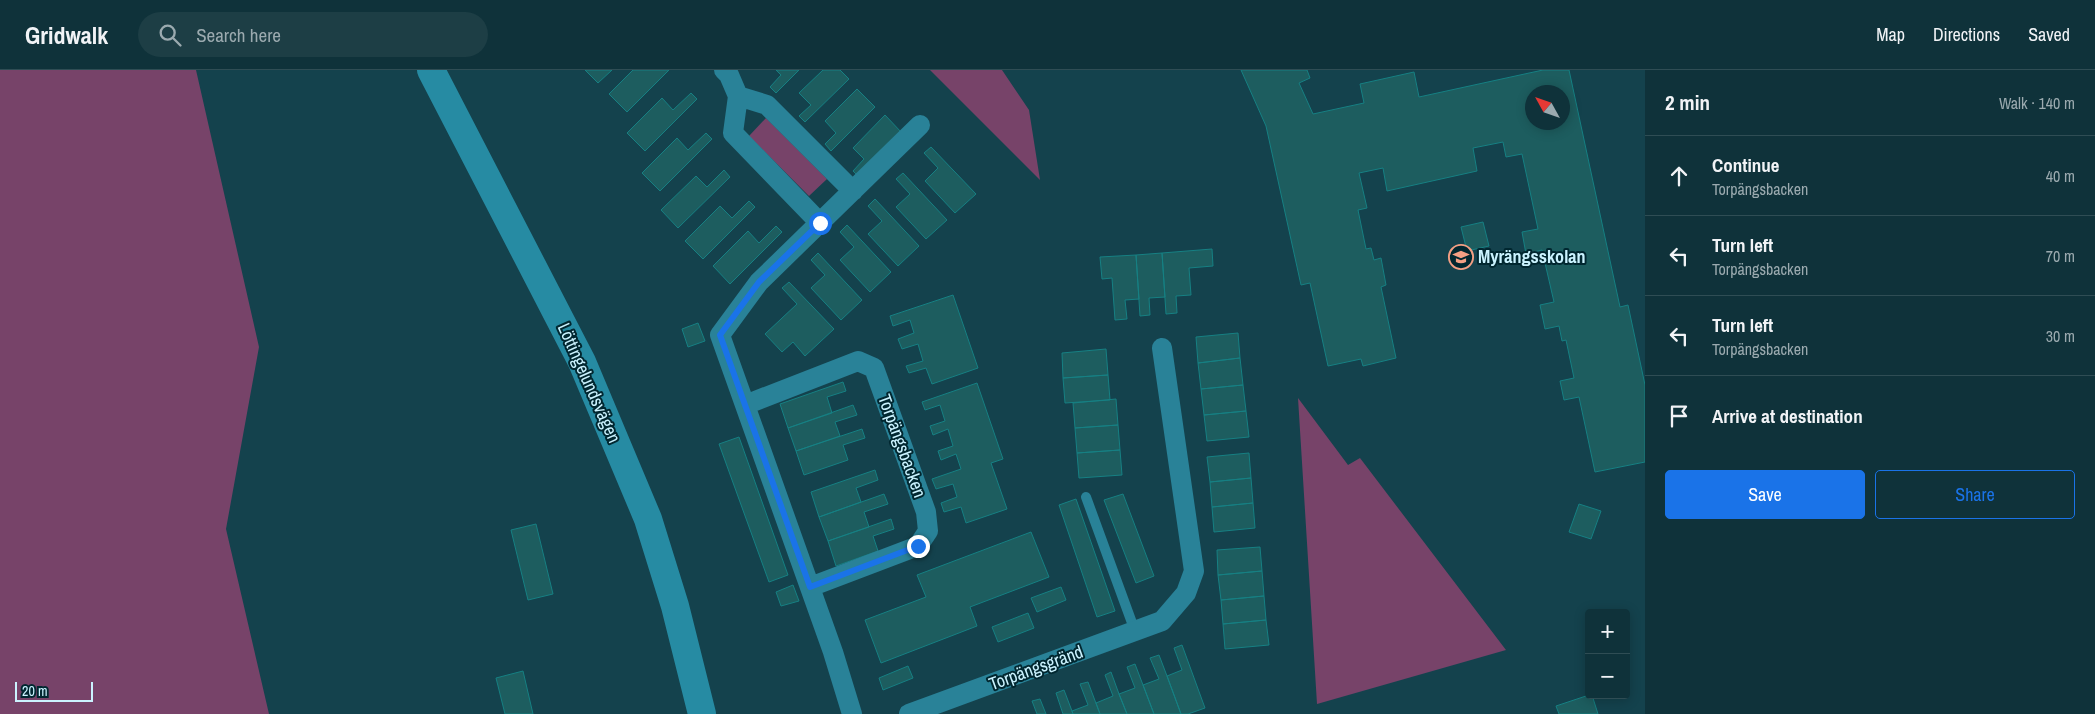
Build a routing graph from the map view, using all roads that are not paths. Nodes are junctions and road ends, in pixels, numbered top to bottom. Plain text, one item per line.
1 (431, 70) edge
2 (724, 70) edge
3 (738, 96) junction
4 (920, 126) dead end
5 (853, 191) junction
6 (820, 223) junction
7 (1162, 348) dead end
8 (746, 405) junction
9 (1086, 497) dead end
10 (810, 587) junction
11 (1135, 631) junction
12 (702, 714) edge
13 (852, 714) edge
14 (909, 714) edge

1 - 12 main road, Löttingelundsvägen
2 - 3 street
3 - 5 street
3 - 6 street
4 - 5 street
5 - 6 street
6 - 8 street
7 - 11 street, Torpängsgränd
8 - 10 street
8 - 10 street, Torpängsbacken
9 - 11 lane
10 - 13 street
11 - 14 street, Torpängsgränd

